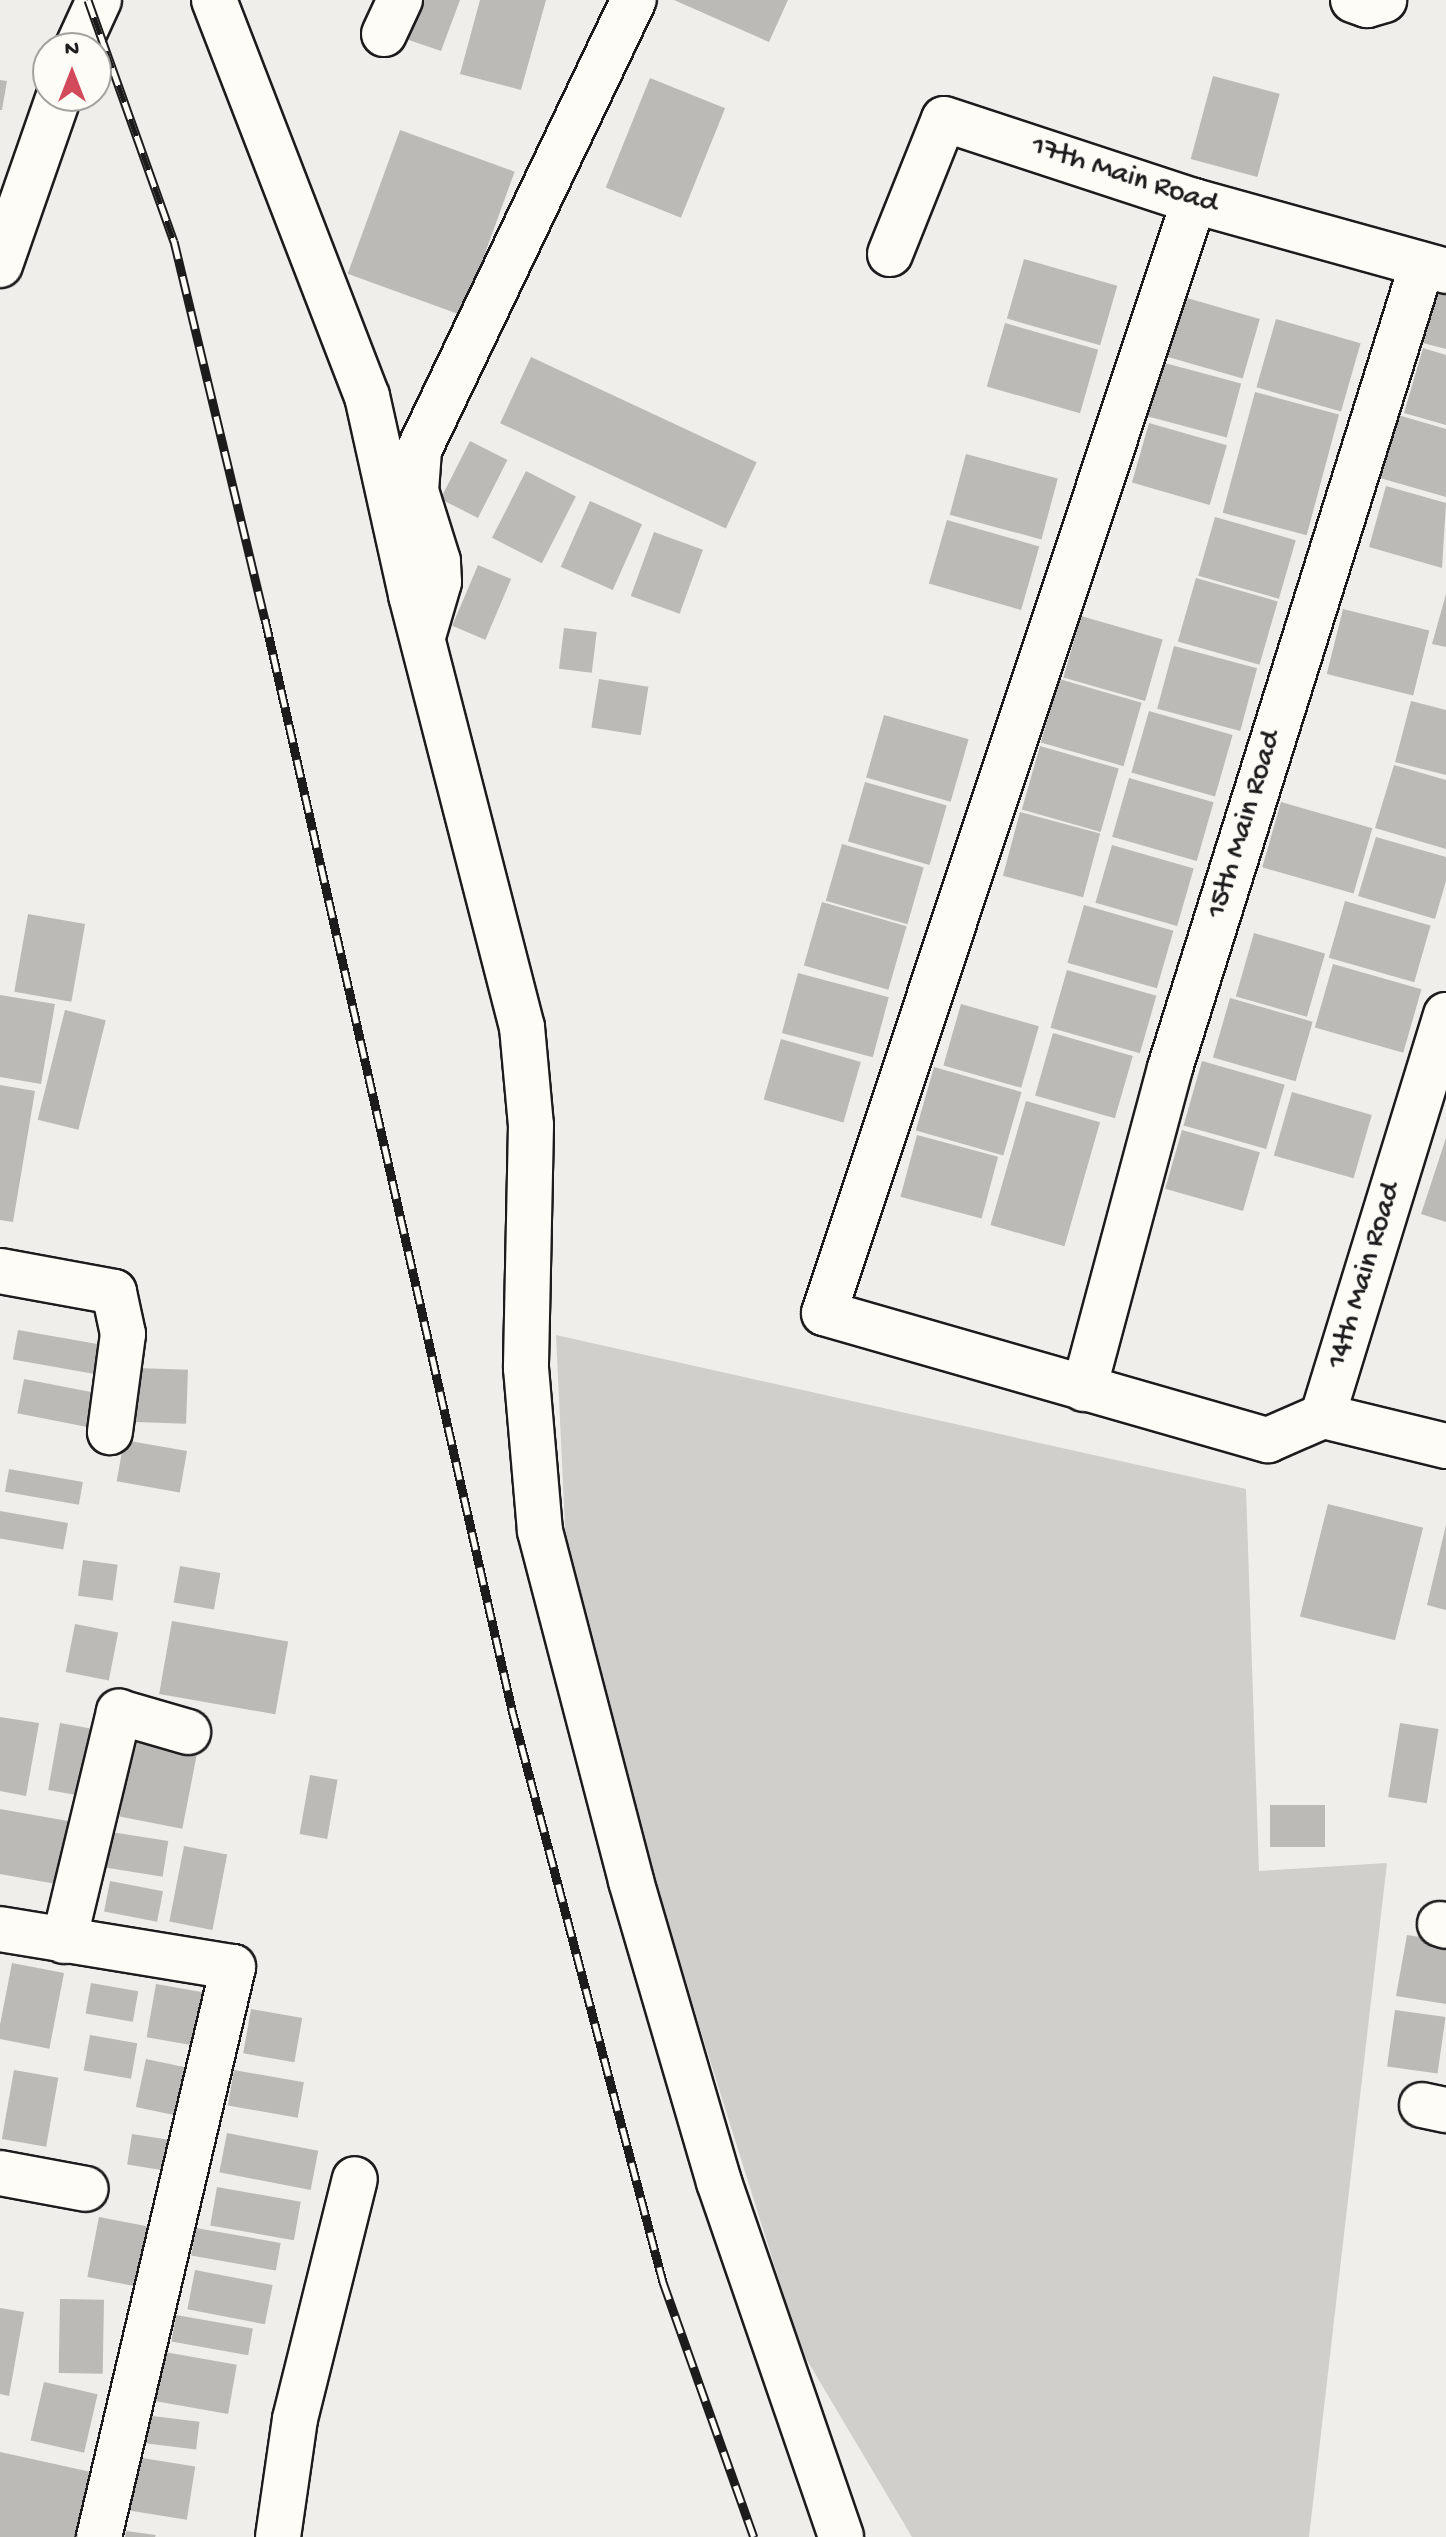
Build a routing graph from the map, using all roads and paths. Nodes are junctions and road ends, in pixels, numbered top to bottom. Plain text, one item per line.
1 (99, 0) edge
2 (214, 0) edge
3 (634, 0) edge
4 (1353, 0) edge
5 (1384, 0) edge
6 (84, 32) edge
7 (53, 112) edge
8 (1194, 201) junction
9 (890, 254) dead end
10 (0, 265) edge
11 (1434, 268) edge
12 (424, 633) junction
13 (1446, 1015) edge
14 (0, 1271) edge
15 (1084, 1389) junction
16 (1323, 1416) junction
17 (110, 1432) dead end
18 (1446, 1446) edge
19 (188, 1732) dead end
20 (0, 1929) edge
21 (64, 1941) junction
22 (0, 2173) edge
23 (355, 2179) dead end
24 (86, 2189) dead end
25 (99, 2537) edge
26 (278, 2537) edge
27 (841, 2537) edge

1 - 6 street
2 - 12 street
3 - 12 street
4 - 5 street
7 - 10 street
8 - 9 street, 17th Main Road
8 - 11 street, 17th Main Road
8 - 15 street
11 - 15 street, 15th Main Road
12 - 27 street
13 - 16 street, 14th Main Road
14 - 17 street
15 - 16 street
16 - 18 street
19 - 21 street
20 - 21 street
21 - 25 street
22 - 24 street
23 - 26 street

